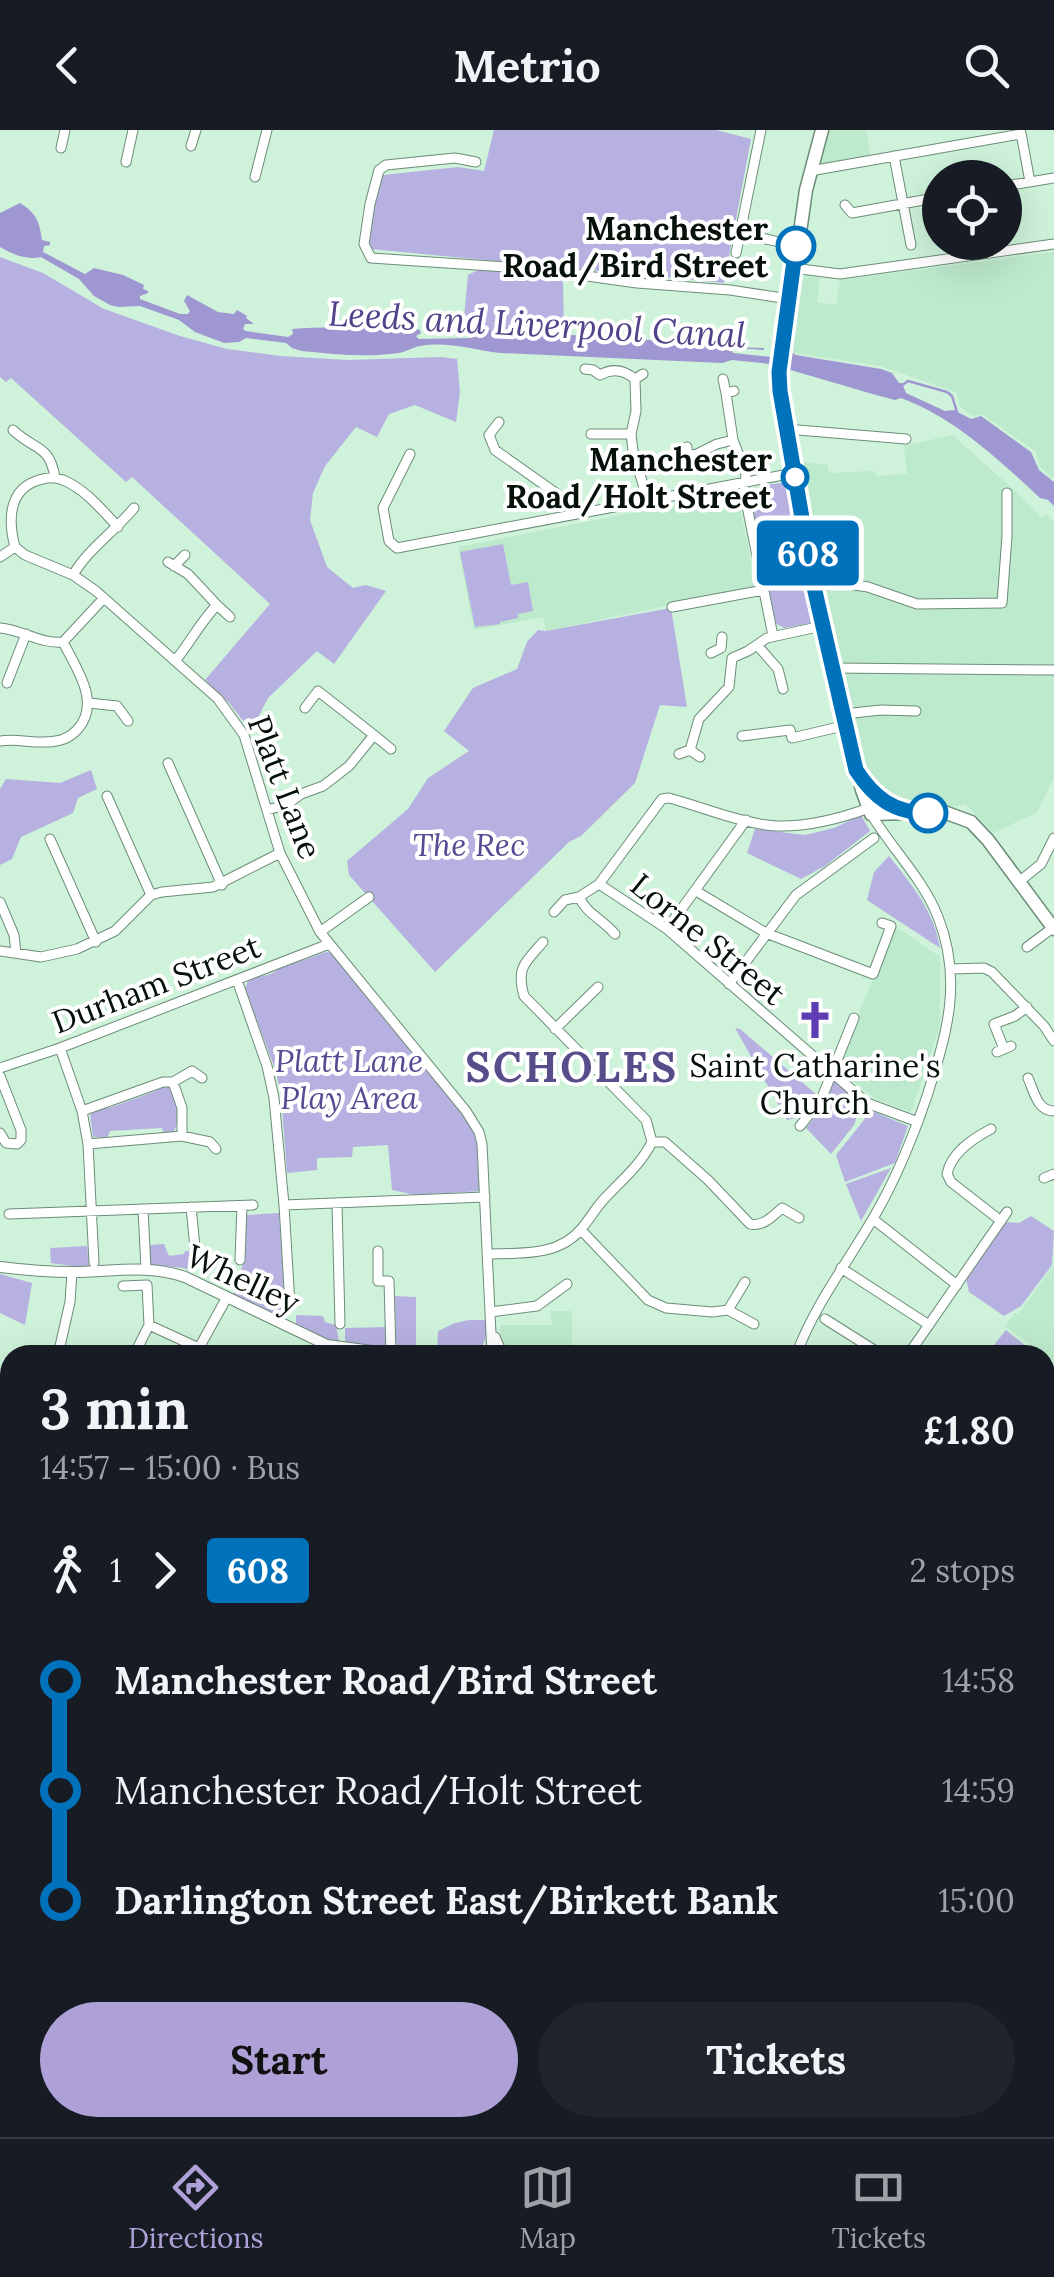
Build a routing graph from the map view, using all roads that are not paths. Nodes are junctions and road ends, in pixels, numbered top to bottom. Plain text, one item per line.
1 (65, 130) edge
2 (134, 130) edge
3 (196, 130) edge
4 (267, 130) edge
5 (761, 130) edge
6 (822, 130) edge
7 (974, 130) edge
8 (1021, 132) edge
9 (970, 142) junction
10 (191, 146) dead end
11 (61, 148) dead end
12 (894, 156) junction
13 (126, 162) dead end
14 (476, 162) dead end
15 (810, 171) junction
16 (255, 178) dead end
17 (1054, 178) edge
18 (1030, 182) junction
19 (1022, 183) edge
20 (922, 200) edge
21 (904, 203) junction
22 (849, 214) dead end
23 (740, 233) junction
24 (1054, 244) edge
25 (911, 245) dead end
26 (796, 246) junction
27 (736, 253) dead end
28 (794, 268) junction
29 (789, 299) junction
30 (585, 369) dead end
31 (723, 379) dead end
32 (498, 422) dead end
33 (786, 428) junction
34 (11, 429) dead end
35 (589, 434) dead end
36 (630, 434) junction
37 (906, 439) dead end
38 (733, 440) junction
39 (684, 452) dead end
40 (410, 454) dead end
41 (794, 473) junction
42 (55, 477) junction
43 (745, 482) junction
44 (1006, 493) dead end
45 (648, 501) junction
46 (134, 508) dead end
47 (584, 514) junction
48 (118, 527) junction
49 (16, 547) junction
50 (185, 555) dead end
51 (0, 558) edge
52 (74, 575) junction
53 (814, 587) junction
54 (764, 590) junction
55 (104, 598) junction
56 (217, 604) junction
57 (672, 607) dead end
58 (230, 617) dead end
59 (822, 626) junction
60 (0, 628) edge
61 (26, 634) junction
62 (772, 636) junction
63 (63, 642) junction
64 (758, 645) junction
65 (718, 646) dead end
66 (732, 658) junction
67 (175, 660) junction
68 (833, 668) junction
69 (1054, 670) edge
70 (8, 677) dead end
71 (783, 691) dead end
72 (89, 703) junction
73 (305, 708) dead end
74 (916, 710) dead end
75 (128, 720) dead end
76 (846, 720) junction
77 (374, 735) junction
78 (742, 736) dead end
79 (0, 741) edge
80 (392, 749) dead end
81 (679, 754) dead end
82 (172, 768) dead end
83 (856, 770) junction
84 (112, 800) dead end
85 (267, 810) junction
86 (870, 811) junction
87 (908, 813) junction
88 (746, 820) junction
89 (874, 838) dead end
90 (1054, 838) edge
91 (55, 843) dead end
92 (280, 853) junction
93 (1020, 882) junction
94 (222, 884) junction
95 (599, 884) junction
96 (696, 891) junction
97 (151, 896) junction
98 (578, 896) junction
99 (368, 897) dead end
100 (0, 902) edge
101 (554, 912) dead end
102 (882, 922) dead end
103 (1054, 928) edge
104 (667, 929) junction
105 (320, 932) junction
106 (615, 934) dead end
107 (766, 934) junction
108 (96, 942) junction
109 (543, 942) dead end
110 (329, 944) junction
111 (1027, 947) dead end
112 (0, 950) edge
113 (16, 953) junction
114 (951, 969) junction
115 (236, 980) junction
116 (729, 984) junction
117 (598, 987) dead end
118 (1026, 1007) junction
119 (854, 1018) dead end
120 (1049, 1024) edge
121 (555, 1029) junction
122 (1054, 1041) edge
123 (60, 1048) junction
124 (1004, 1049) dead end
125 (196, 1060) dead end
126 (192, 1071) junction
127 (0, 1072) edge
128 (831, 1073) junction
129 (202, 1078) dead end
130 (1028, 1078) dead end
131 (173, 1082) junction
132 (82, 1111) junction
133 (1054, 1111) edge
134 (918, 1122) junction
135 (800, 1126) dead end
136 (990, 1129) dead end
137 (0, 1133) edge
138 (182, 1136) junction
139 (214, 1142) dead end
140 (652, 1142) junction
141 (88, 1144) junction
142 (485, 1198) junction
143 (337, 1203) junction
144 (284, 1205) junction
145 (191, 1207) junction
146 (143, 1209) junction
147 (91, 1211) junction
148 (9, 1214) dead end
149 (799, 1218) dead end
150 (873, 1219) junction
151 (580, 1230) junction
152 (378, 1251) dead end
153 (487, 1254) junction
154 (196, 1257) dead end
155 (240, 1260) dead end
156 (94, 1263) dead end
157 (842, 1268) junction
158 (146, 1269) junction
159 (1, 1270) edge
160 (72, 1272) junction
161 (745, 1282) dead end
162 (566, 1284) dead end
163 (957, 1285) junction
164 (123, 1286) dead end
165 (226, 1298) junction
166 (290, 1305) dead end
167 (728, 1310) junction
168 (490, 1312) junction
169 (826, 1318) dead end
170 (337, 1319) dead end
171 (149, 1324) junction
172 (754, 1324) dead end
173 (929, 1324) junction
174 (492, 1330) junction
175 (60, 1345) edge
176 (139, 1345) edge
177 (186, 1345) edge
178 (200, 1345) edge
179 (315, 1345) edge
180 (391, 1345) edge
181 (487, 1345) edge
182 (492, 1345) edge
183 (499, 1345) edge
184 (800, 1345) edge
185 (867, 1345) edge
186 (915, 1345) edge

1 - 11 street
2 - 13 street
3 - 10 street
4 - 16 street
5 - 23 street
6 - 15 highway
7 - 9 street
8 - 9 street
8 - 18 street
9 - 12 street
12 - 15 street
12 - 21 street
14 - 29 street
15 - 26 highway
17 - 18 street
18 - 19 street
20 - 21 street
21 - 22 street
21 - 25 street
23 - 26 street
23 - 27 street
24 - 28 street
26 - 28 highway
28 - 29 highway
29 - 33 highway
30 - 36 street
31 - 38 street
32 - 47 street
33 - 37 street
33 - 41 highway
34 - 42 street
35 - 36 street
36 - 45 street
38 - 39 street
38 - 43 street
40 - 47 street
41 - 43 street
41 - 53 highway
42 - 48 street
42 - 49 street
43 - 45 street
43 - 54 street
44 - 53 street
45 - 47 street
46 - 48 street
48 - 52 street
49 - 51 street
49 - 52 street, Platt Lane
50 - 56 street
52 - 55 street, Platt Lane
53 - 59 highway
54 - 57 street
54 - 62 street
55 - 63 street
55 - 67 street, Platt Lane
56 - 58 street
56 - 67 street
59 - 62 street
59 - 68 highway
60 - 61 street
61 - 63 street
61 - 70 street
62 - 64 street
63 - 72 street
64 - 66 street
64 - 71 street
65 - 66 street
66 - 81 street
67 - 85 street, Platt Lane
68 - 69 street
68 - 76 highway
72 - 75 street
72 - 79 street
73 - 77 street
74 - 76 street
76 - 78 street
76 - 83 highway
77 - 80 street
77 - 85 street
82 - 94 street
83 - 86 highway
83 - 87 highway
84 - 97 street
85 - 92 street, Platt Lane
86 - 87 highway
86 - 88 street
86 - 114 street
87 - 93 highway
88 - 95 street
88 - 96 street
89 - 107 street
90 - 93 street
91 - 108 street
92 - 94 street
92 - 105 street, Platt Lane
93 - 103 highway
94 - 97 street
95 - 98 street
95 - 104 street, Lorne Street
96 - 104 street
96 - 107 street
97 - 108 street
98 - 101 street
98 - 106 street
99 - 105 street
100 - 113 street
102 - 107 street
103 - 111 street
104 - 116 street, Lorne Street
105 - 110 street, Platt Lane
107 - 116 street
108 - 113 street
109 - 121 street
110 - 115 street, Durham Street
110 - 142 street, Platt Lane
112 - 113 street
114 - 118 street
114 - 134 street
115 - 123 street, Durham Street
115 - 144 street
116 - 128 street, Lorne Street
117 - 121 street
118 - 120 street
118 - 124 street
119 - 128 street
120 - 122 street
121 - 140 street
123 - 127 street, Durham Street
123 - 132 street
125 - 126 street
126 - 129 street
126 - 131 street
127 - 137 street
128 - 134 street, Lorne Street
128 - 135 street
130 - 133 street
131 - 132 street
131 - 138 street
132 - 141 street
134 - 150 street
136 - 163 street
138 - 139 street
138 - 141 street
140 - 149 street
140 - 151 street
141 - 147 street
142 - 143 street
142 - 153 street, Platt Lane
143 - 144 street
143 - 170 street
144 - 166 street
145 - 146 street
145 - 154 street
145 - 155 street
146 - 147 street
146 - 158 street
147 - 148 street
147 - 156 street
150 - 157 street
150 - 163 street
151 - 153 street
151 - 167 street
152 - 180 street
153 - 168 street, Platt Lane
157 - 173 street
157 - 184 street
158 - 160 main road, Whelley
158 - 165 main road, Whelley
159 - 160 main road, Whelley
160 - 175 street
161 - 167 street
162 - 168 street
163 - 173 street
164 - 171 street
165 - 178 street
165 - 179 main road, Whelley
167 - 172 street
168 - 174 street, Platt Lane
169 - 185 street
171 - 176 street
171 - 177 street
173 - 186 street
174 - 181 street, Platt Lane
174 - 182 street, Platt Lane
174 - 183 street, Platt Lane

